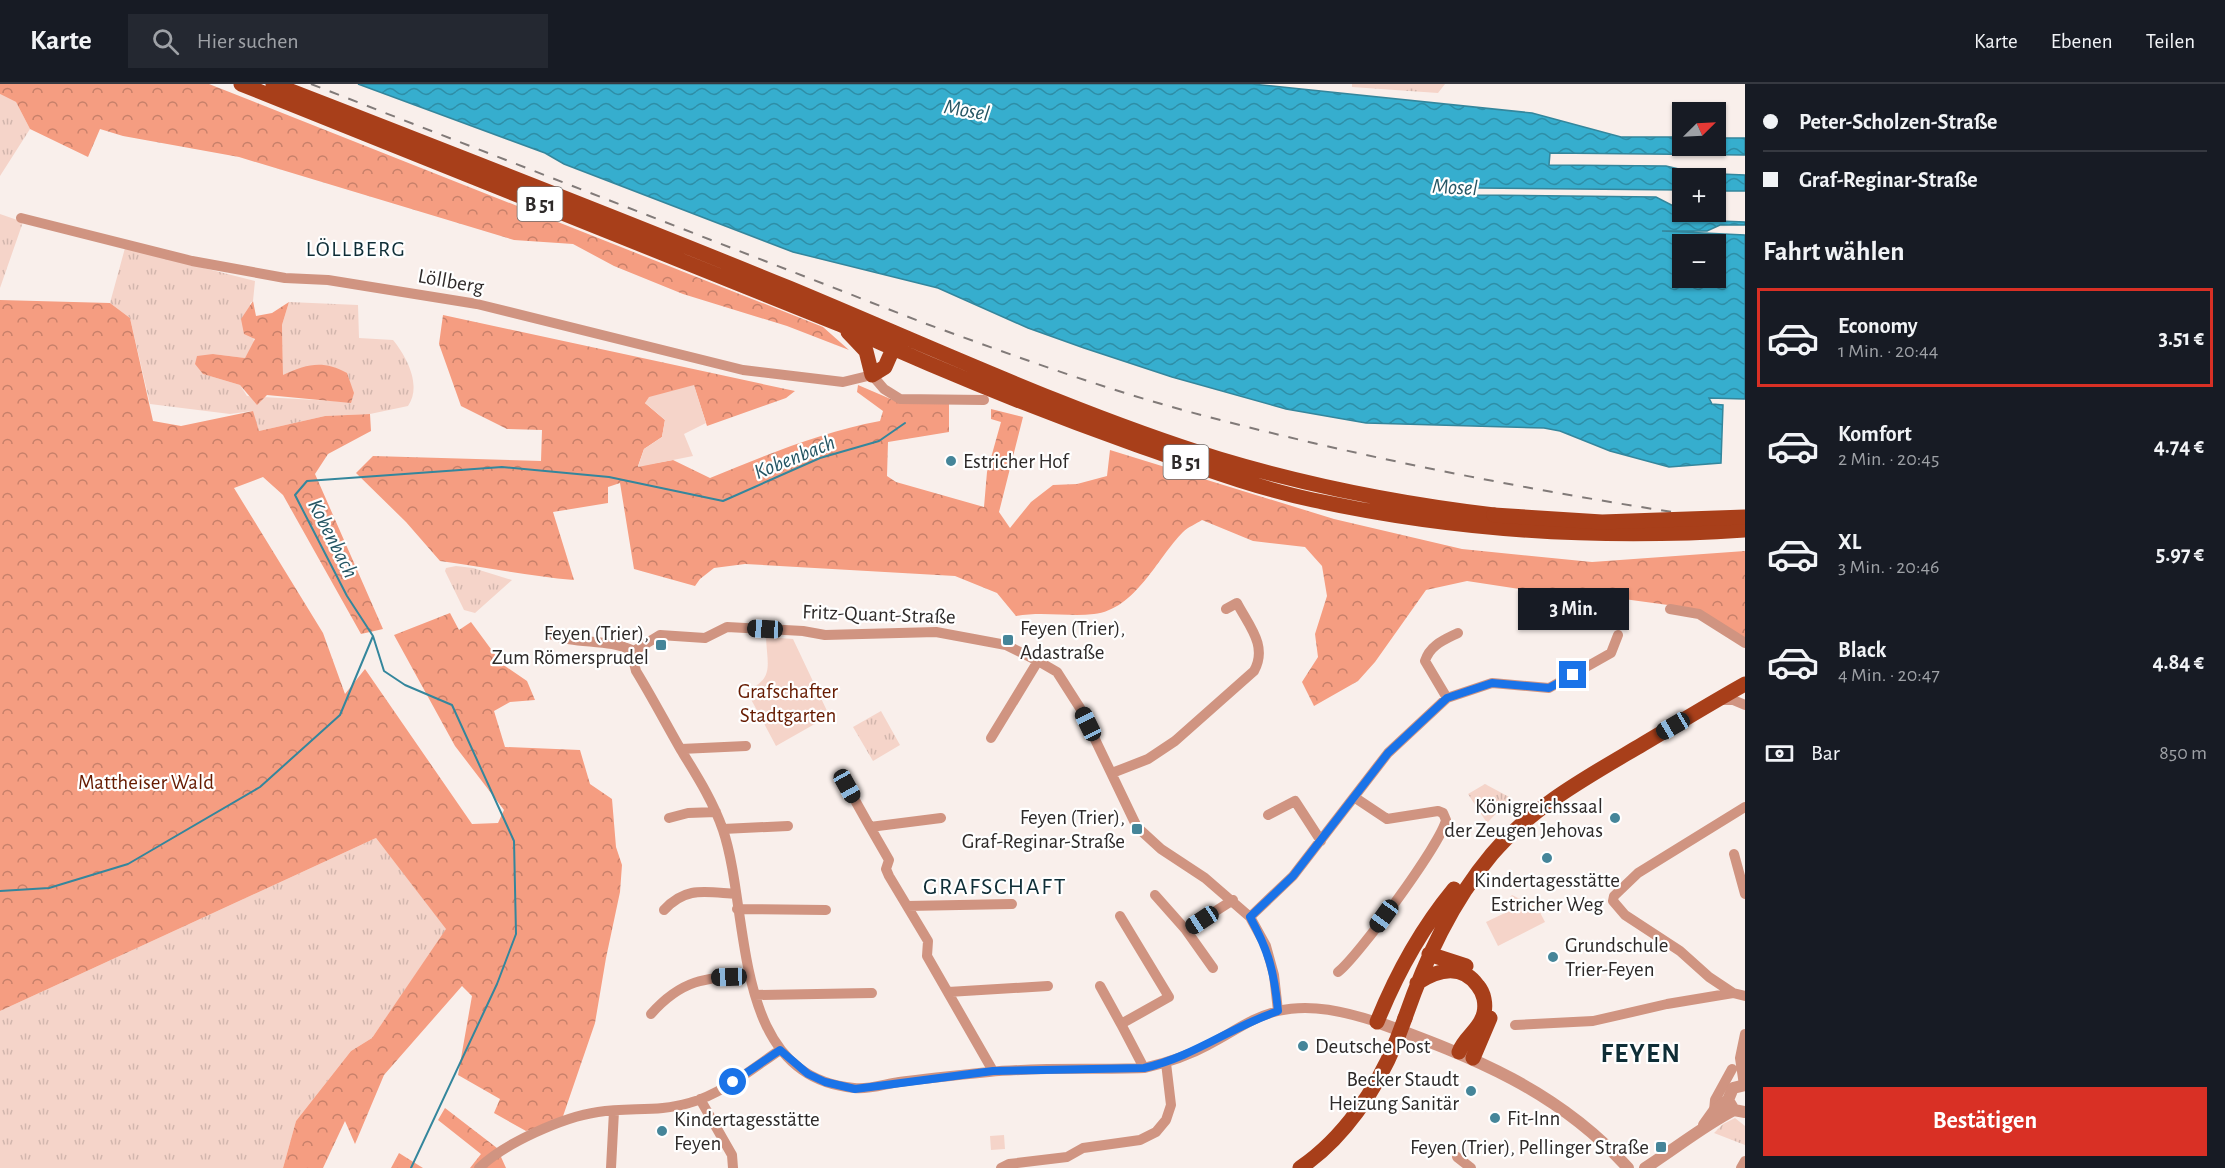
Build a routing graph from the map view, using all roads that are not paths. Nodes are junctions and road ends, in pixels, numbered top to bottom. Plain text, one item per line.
1 (241, 84) edge
2 (273, 84) edge
3 (21, 218) dead end
4 (839, 324) junction
5 (898, 335) junction
6 (889, 348) junction
7 (872, 372) junction
8 (984, 400) dead end
9 (1745, 517) edge
10 (1493, 522) junction
11 (1745, 530) edge
12 (1226, 609) dead end
13 (1670, 609) dead end
14 (1458, 633) dead end
15 (550, 634) dead end
16 (1618, 635) dead end
17 (1745, 643) edge
18 (634, 651) junction
19 (1038, 661) junction
20 (1745, 684) edge
21 (1447, 698) junction
22 (1717, 700) junction
23 (1745, 705) edge
24 (991, 738) dead end
25 (746, 746) dead end
26 (681, 749) junction
27 (1112, 773) junction
28 (847, 786) dead end
29 (1354, 797) junction
30 (1745, 807) edge
31 (716, 812) junction
32 (1268, 815) dead end
33 (669, 818) dead end
34 (941, 818) dead end
35 (788, 826) dead end
36 (870, 827) junction
37 (723, 829) junction
38 (1321, 841) junction
39 (1493, 853) junction
40 (1734, 854) dead end
41 (735, 894) junction
42 (1745, 894) edge
43 (1155, 895) dead end
44 (1233, 900) junction
45 (1012, 904) dead end
46 (907, 906) junction
47 (737, 909) junction
48 (664, 910) dead end
49 (826, 910) dead end
50 (1120, 916) dead end
51 (1250, 917) junction
52 (1186, 930) junction
53 (1429, 954) junction
54 (1214, 968) dead end
55 (1338, 972) dead end
56 (748, 976) junction
57 (1709, 977) junction
58 (1417, 983) junction
59 (1048, 986) dead end
60 (1100, 986) dead end
61 (948, 992) junction
62 (872, 993) dead end
63 (1733, 993) junction
64 (755, 995) junction
65 (1745, 996) edge
66 (1706, 997) junction
67 (1278, 1011) junction
68 (651, 1014) dead end
69 (1377, 1022) junction
70 (1121, 1024) junction
71 (1515, 1025) dead end
72 (1745, 1034) edge
73 (1742, 1047) junction
74 (780, 1050) junction
75 (1466, 1055) junction
76 (1166, 1063) junction
77 (1144, 1068) junction
78 (1732, 1068) junction
79 (993, 1071) junction
80 (700, 1099) junction
81 (1739, 1101) edge
82 (614, 1111) junction
83 (1714, 1111) junction
84 (1704, 1126) junction
85 (1457, 1157) dead end
86 (1745, 1161) edge
87 (479, 1168) edge
88 (610, 1168) edge
89 (733, 1168) edge
90 (1001, 1168) edge
91 (1300, 1168) edge
92 (1471, 1168) edge
93 (1628, 1168) edge
94 (1645, 1168) edge
95 (1741, 1168) edge

1 - 4 main road, B 51
2 - 5 main road, B 51
3 - 7 street, Löllberg
4 - 6 main road, B 51
4 - 7 main road
5 - 6 main road
5 - 10 main road, B 51
6 - 7 main road
6 - 10 main road, B 51
7 - 8 street
9 - 10 main road, B 51, bridge
10 - 11 main road, B 51
12 - 27 street
13 - 17 street
14 - 21 street
15 - 18 street
16 - 21 street
18 - 19 street, Fritz-Quant-Straße
18 - 26 street
19 - 24 street
19 - 27 street, Fritz-Quant-Straße
20 - 22 main road
21 - 29 street
22 - 23 street
22 - 39 main road
25 - 26 street
26 - 31 street
27 - 44 street, Fritz-Quant-Straße
28 - 36 street
29 - 38 street
29 - 55 street
30 - 57 street
31 - 33 street
31 - 37 street
32 - 38 street
34 - 36 street
35 - 37 street
36 - 46 street
37 - 41 street
38 - 51 street
39 - 53 main road
39 - 69 main road
40 - 42 street
41 - 47 street
41 - 48 street
43 - 52 street
44 - 51 street, Fritz-Quant-Straße
44 - 52 street
45 - 46 street
46 - 61 street
47 - 49 street
47 - 56 street
50 - 70 street
51 - 67 street, Fritz-Quant-Straße
52 - 54 street
53 - 58 main road
53 - 75 main road
56 - 64 street
56 - 68 street
57 - 63 street
57 - 66 street
58 - 75 main road
58 - 91 main road, bridge
59 - 61 street
60 - 70 street
61 - 79 street
62 - 64 street
63 - 65 street
63 - 66 street
64 - 74 street
66 - 71 street
67 - 69 street
67 - 76 street
69 - 75 street
70 - 77 street
72 - 73 street
73 - 78 street
73 - 81 street
74 - 79 street
74 - 80 street
75 - 93 street
76 - 77 street
76 - 90 street
77 - 79 street
78 - 81 street
78 - 83 street
80 - 82 street
80 - 89 street
81 - 83 street
81 - 84 street
82 - 87 street
82 - 88 street
83 - 84 street
84 - 94 street
85 - 92 street
86 - 95 street

